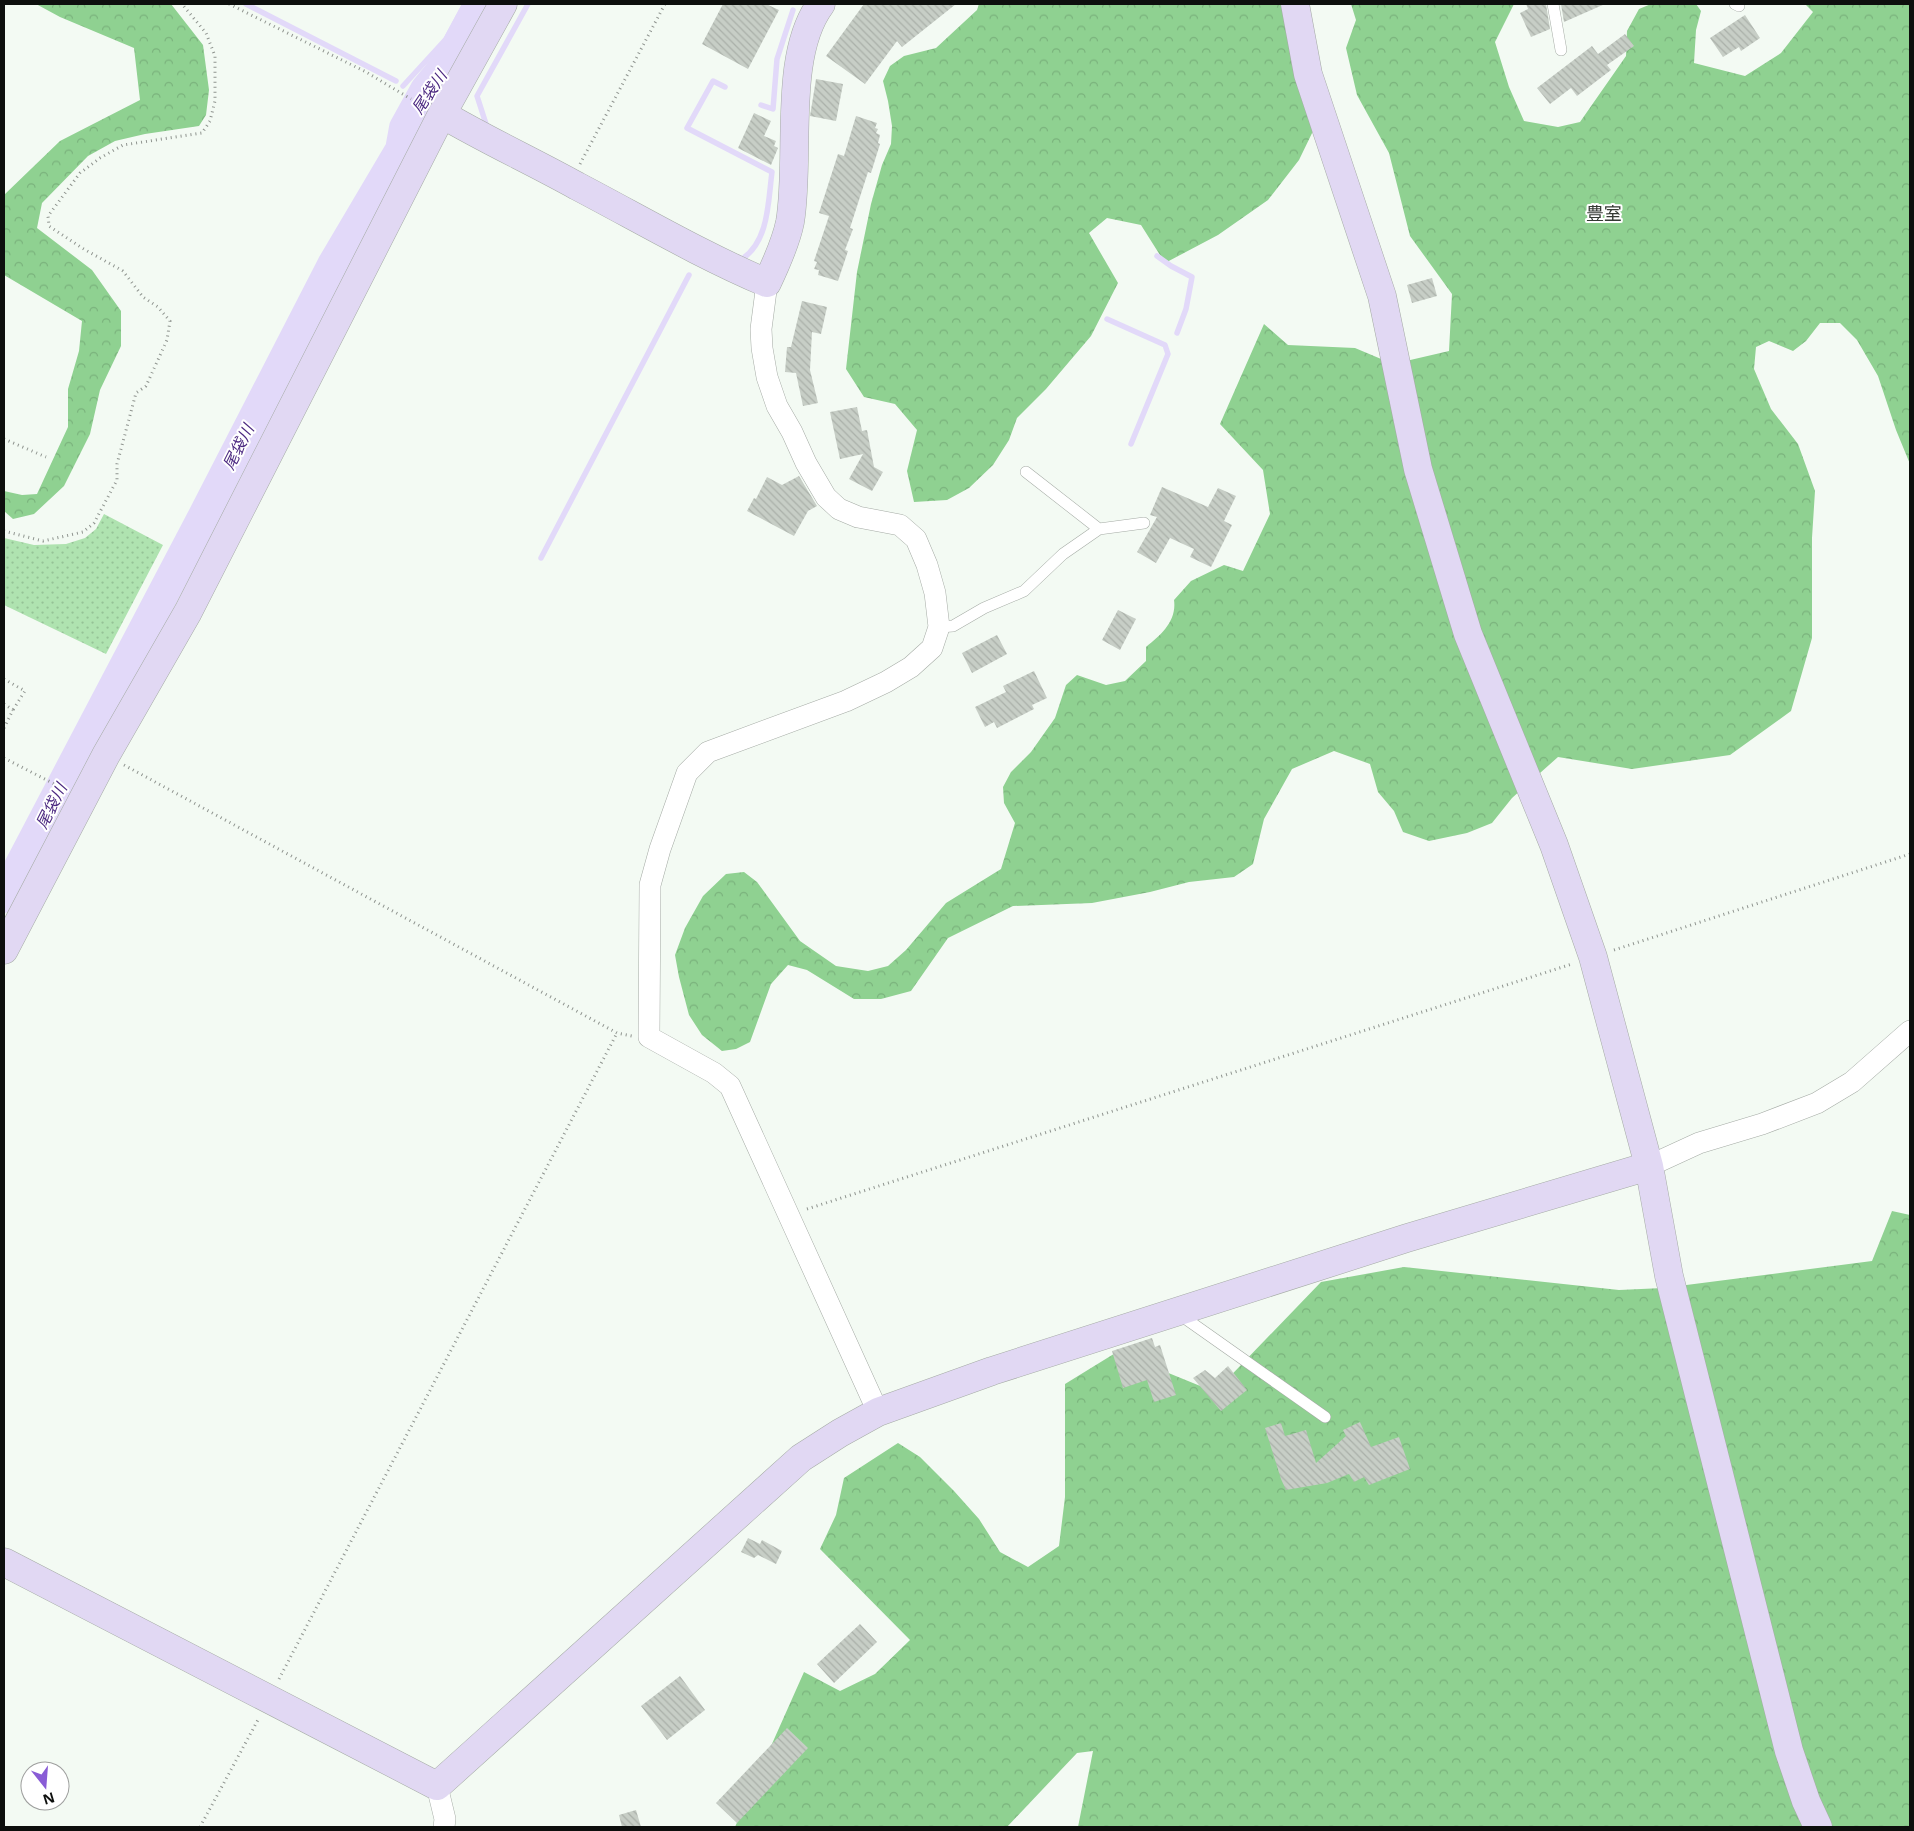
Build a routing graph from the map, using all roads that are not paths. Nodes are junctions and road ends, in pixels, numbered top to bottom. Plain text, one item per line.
1 (503, 4) edge
2 (821, 4) edge
3 (1295, 4) edge
4 (1553, 4) edge
5 (1561, 50) dead end
6 (442, 114) junction
7 (767, 283) junction
8 (1026, 472) dead end
9 (1144, 523) dead end
10 (1099, 529) junction
11 (940, 627) junction
12 (4, 950) edge
13 (1910, 1031) edge
14 (1649, 1166) junction
15 (1177, 1312) junction
16 (878, 1412) junction
17 (1325, 1417) dead end
18 (4, 1562) edge
19 (437, 1786) junction
20 (444, 1827) edge
21 (1818, 1827) edge

1 - 6 street
2 - 7 street
3 - 14 street
4 - 5 lane
6 - 7 street
6 - 12 street
7 - 11 street
8 - 10 lane
9 - 10 lane
10 - 11 lane
11 - 16 street
13 - 14 street
14 - 15 street
14 - 21 street
15 - 16 street
15 - 17 lane
16 - 19 street
18 - 19 street
19 - 20 street

